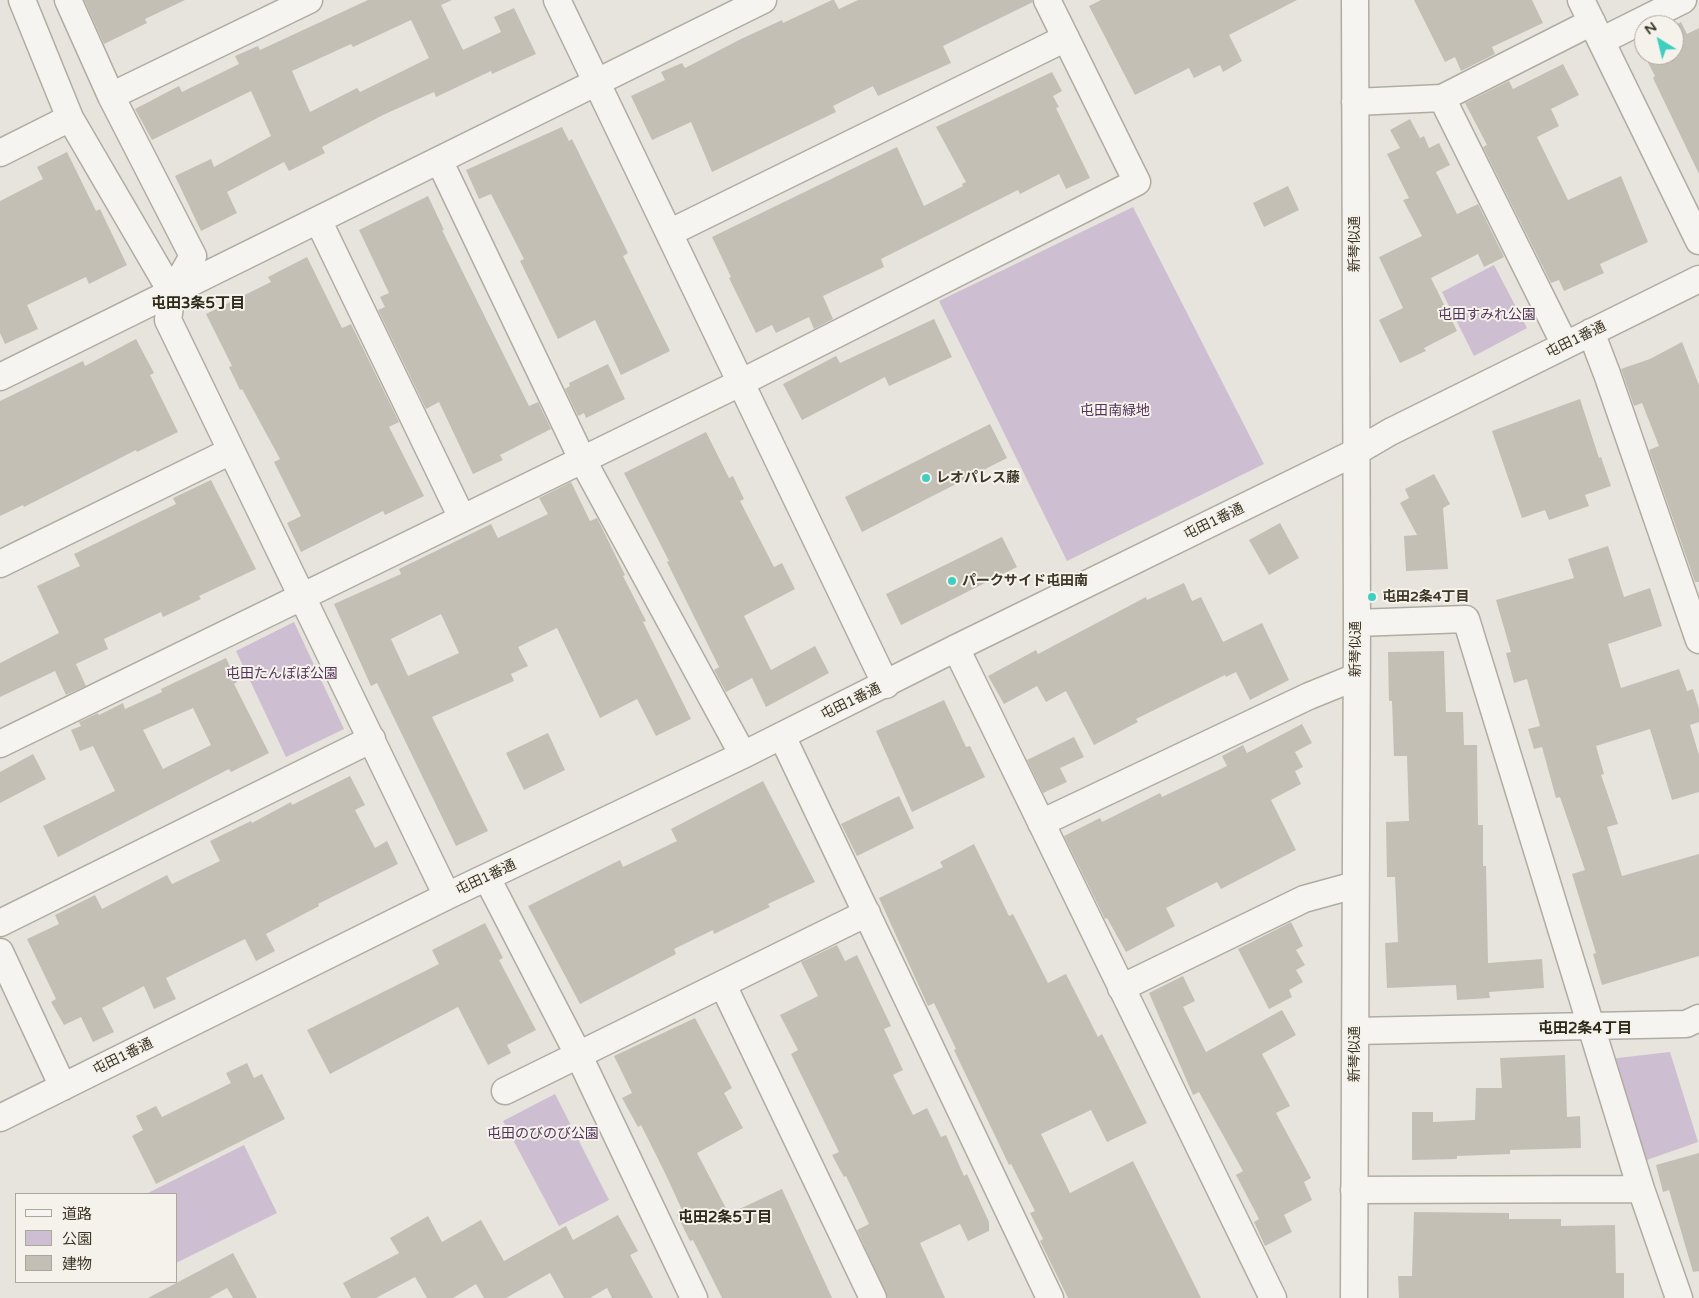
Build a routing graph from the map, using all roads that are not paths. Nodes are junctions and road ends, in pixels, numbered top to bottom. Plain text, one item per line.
1 (22, 0) edge
2 (68, 0) edge
3 (309, 0) edge
4 (557, 0) edge
5 (763, 0) edge
6 (1047, 0) edge
7 (1355, 0) edge
8 (1683, 0) edge
9 (1591, 21) edge
10 (1066, 38) junction
11 (597, 82) junction
12 (111, 96) junction
13 (1442, 98) junction
14 (1355, 102) junction
15 (70, 118) junction
16 (0, 153) edge
17 (440, 160) junction
18 (318, 220) junction
19 (669, 233) junction
20 (1699, 240) edge
21 (1699, 279) edge
22 (172, 293) junction
23 (1591, 332) junction
24 (1565, 345) junction
25 (0, 377) edge
26 (740, 383) junction
27 (231, 450) junction
28 (1354, 453) junction
29 (582, 459) junction
30 (462, 518) junction
31 (0, 564) edge
32 (302, 597) junction
33 (1356, 623) junction
34 (1699, 640) edge
35 (956, 648) junction
36 (1356, 677) junction
37 (886, 685) junction
38 (782, 736) junction
39 (372, 739) junction
40 (0, 744) edge
41 (743, 755) junction
42 (1041, 823) junction
43 (486, 878) junction
44 (1355, 885) junction
45 (447, 896) junction
46 (867, 913) junction
47 (0, 923) edge
48 (0, 952) edge
49 (723, 985) junction
50 (1121, 988) junction
51 (1699, 1018) edge
52 (1592, 1026) junction
53 (1355, 1031) junction
54 (579, 1056) junction
55 (63, 1087) junction
56 (505, 1091) dead end
57 (0, 1118) edge
58 (1641, 1189) junction
59 (1354, 1190) junction
60 (694, 1298) edge
61 (873, 1298) edge
62 (1050, 1298) edge
63 (1273, 1298) edge
64 (1354, 1298) edge
65 (1679, 1298) edge

1 - 15 street
2 - 12 street
3 - 12 street
4 - 11 street
5 - 11 street
6 - 10 street
7 - 14 street, 新琴似通
8 - 9 street
9 - 13 street
9 - 20 street
10 - 19 street
10 - 26 street
11 - 17 street
11 - 19 street
12 - 22 street
13 - 14 street
13 - 24 street
14 - 28 street, 新琴似通
15 - 16 street
15 - 22 street
17 - 18 street
17 - 29 street
18 - 22 street
18 - 30 street
19 - 26 street
21 - 23 street, 屯田1番通
22 - 25 street
22 - 27 street
23 - 24 street, 屯田1番通
23 - 34 street
24 - 28 street, 屯田1番通
26 - 29 street
26 - 37 street
27 - 31 street
27 - 32 street
28 - 33 street, 新琴似通
28 - 35 street, 屯田1番通
29 - 30 street
29 - 41 street
30 - 32 street
32 - 39 street
32 - 40 street
33 - 36 street, 新琴似通
33 - 52 street
35 - 37 street, 屯田1番通
35 - 42 street
36 - 42 street
36 - 44 street, 新琴似通
37 - 38 street, 屯田1番通
38 - 41 street, 屯田1番通
38 - 46 street
39 - 45 street
39 - 47 street
41 - 43 street, 屯田1番通
42 - 50 street
43 - 45 street, 屯田1番通
43 - 54 street
44 - 50 street
44 - 53 street, 新琴似通
45 - 55 street, 屯田1番通
46 - 49 street
46 - 62 street
48 - 55 street
49 - 54 street
49 - 61 street
50 - 63 street
51 - 52 street
52 - 53 street
52 - 58 street
53 - 59 street, 新琴似通
54 - 56 street
54 - 60 street
55 - 57 street, 屯田1番通
58 - 59 street
58 - 65 street
59 - 64 street, 新琴似通

